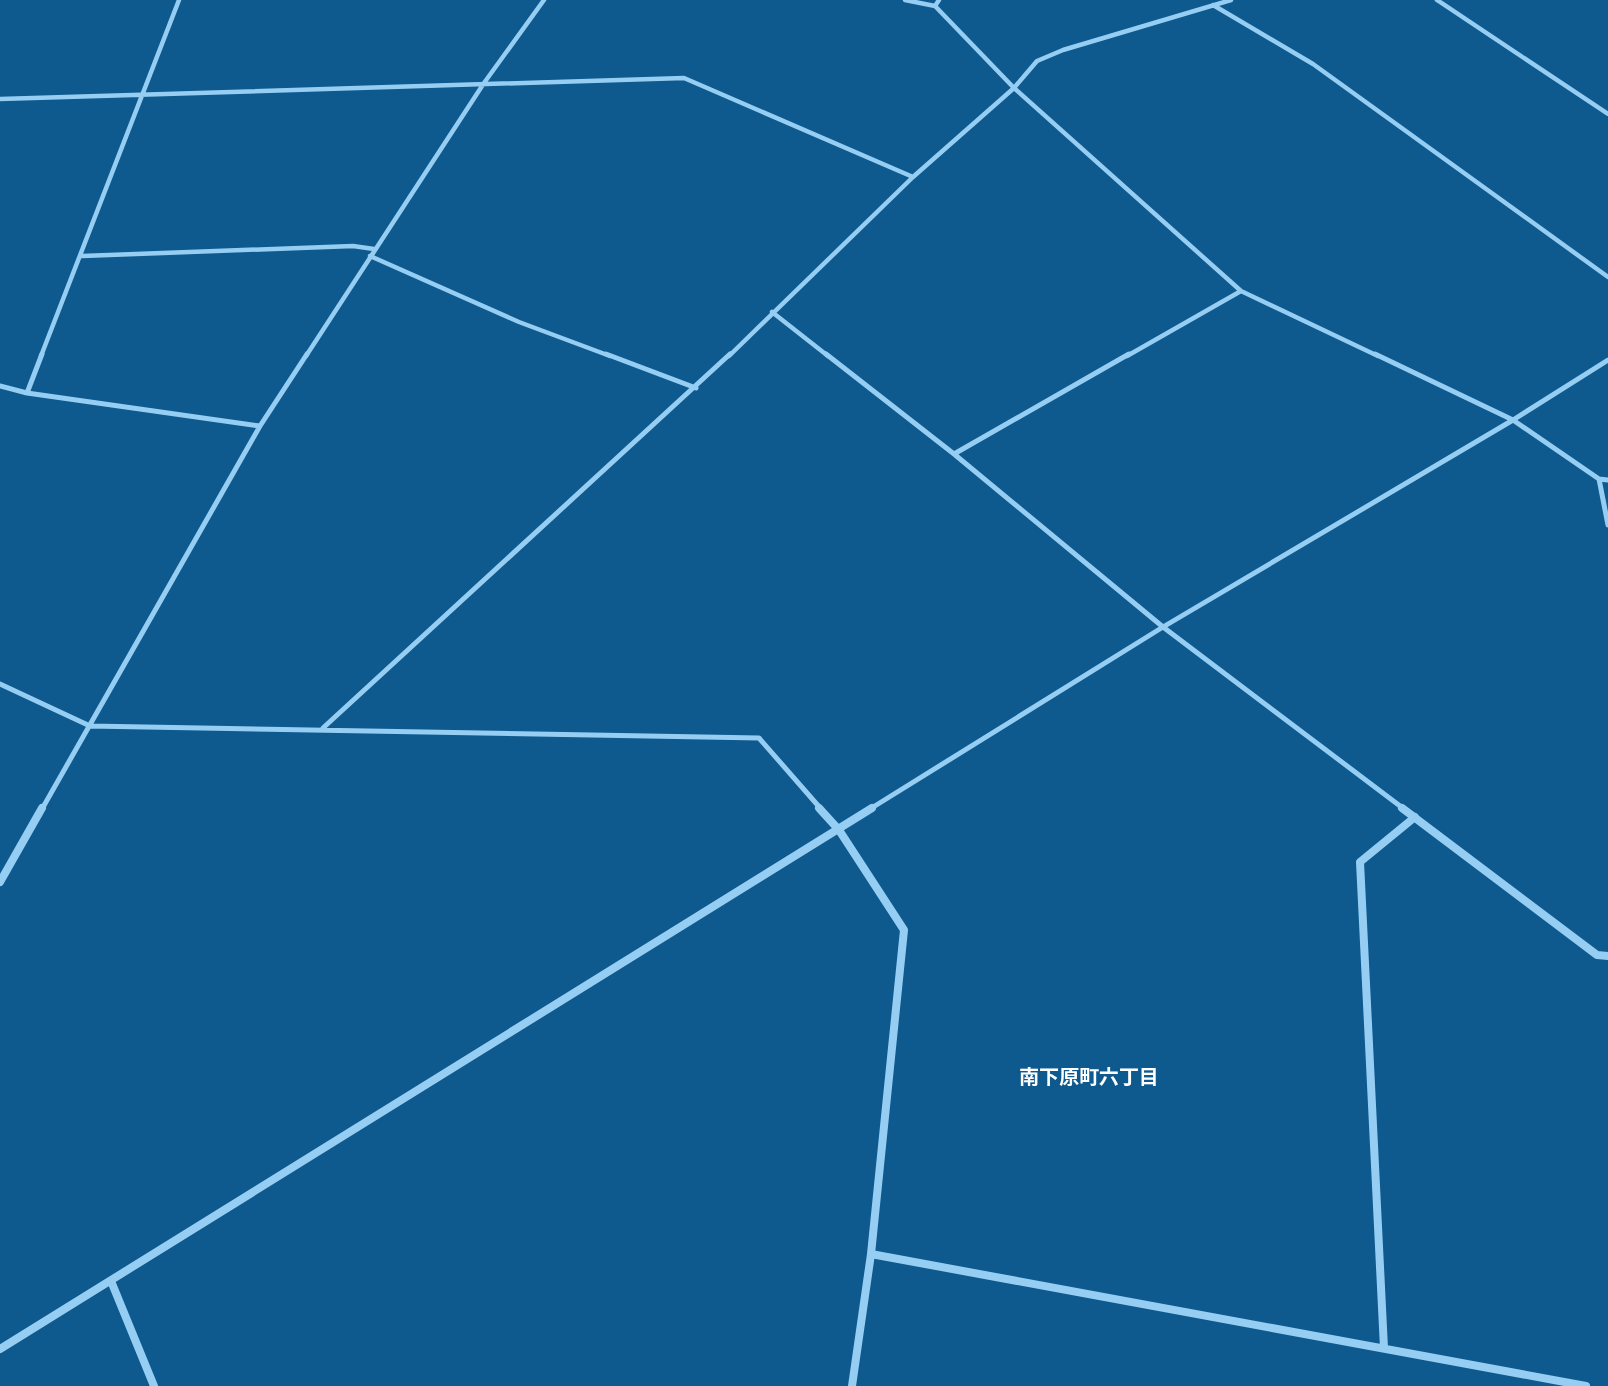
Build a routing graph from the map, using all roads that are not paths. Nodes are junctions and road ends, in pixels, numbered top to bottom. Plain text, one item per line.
1 (180, 0) edge
2 (544, 0) edge
3 (905, 0) edge
4 (939, 0) edge
5 (1231, 0) edge
6 (1437, 0) edge
7 (1213, 5) junction
8 (935, 6) junction
9 (484, 83) junction
10 (1014, 88) junction
11 (143, 95) junction
12 (0, 99) edge
13 (1608, 114) edge
14 (913, 177) junction
15 (374, 249) junction
16 (82, 256) junction
17 (370, 256) junction
18 (1608, 277) edge
19 (1241, 291) junction
20 (772, 312) junction
21 (1608, 360) edge
22 (0, 386) edge
23 (696, 388) junction
24 (27, 393) junction
25 (1513, 420) junction
26 (260, 426) junction
27 (954, 454) junction
28 (1599, 479) junction
29 (1608, 480) edge
30 (1608, 525) edge
31 (1163, 627) junction
32 (0, 684) edge
33 (90, 726) junction
34 (323, 729) junction
35 (1415, 817) junction
36 (839, 830) junction
37 (0, 882) edge
38 (1608, 956) edge
39 (872, 1254) junction
40 (111, 1281) junction
41 (1384, 1348) junction
42 (0, 1349) edge
43 (154, 1386) edge
44 (852, 1386) edge
45 (1586, 1386) edge

1 - 11 street
2 - 9 street
3 - 8 street
4 - 8 street
5 - 7 street
6 - 13 street
7 - 10 street
7 - 18 street
8 - 10 street
9 - 11 street
9 - 14 street
9 - 15 street
10 - 14 street
10 - 19 street
11 - 12 street
11 - 16 street
14 - 20 street
15 - 16 street
15 - 17 street
16 - 24 street
17 - 23 street
17 - 26 street
19 - 25 street
19 - 27 street
20 - 23 street
20 - 27 street
21 - 25 street
22 - 24 street
23 - 34 street
24 - 26 street
25 - 28 street
25 - 31 street
26 - 33 street
27 - 31 street
28 - 29 street
28 - 30 street
31 - 35 street
31 - 36 street
32 - 33 street
33 - 34 street
33 - 37 street
34 - 36 street
35 - 38 street
35 - 41 street
36 - 39 street
36 - 40 street
39 - 41 street
39 - 44 street
40 - 42 street
40 - 43 street
41 - 45 street

